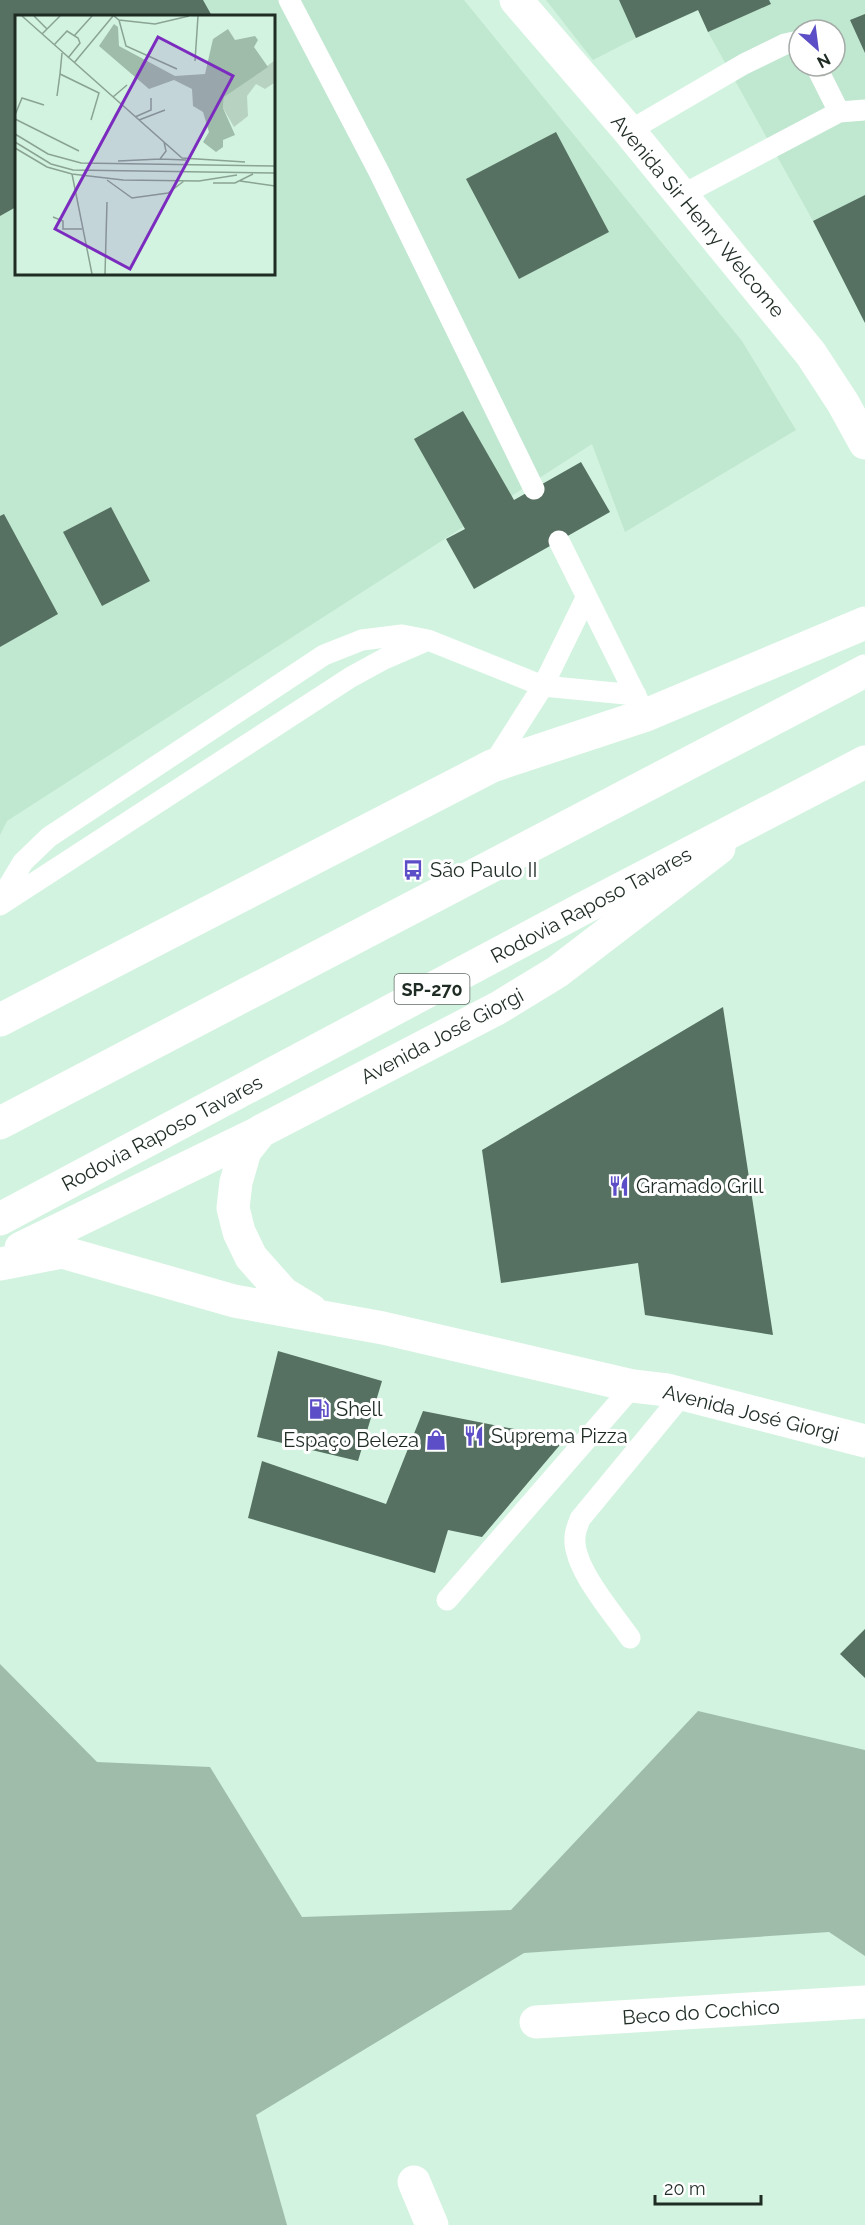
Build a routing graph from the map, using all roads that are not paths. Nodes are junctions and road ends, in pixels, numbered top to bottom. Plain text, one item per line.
1 (289, 0) edge
2 (516, 0) edge
3 (787, 44) edge
4 (822, 78) edge
5 (865, 110) edge
6 (839, 112) junction
7 (629, 131) junction
8 (682, 195) junction
9 (865, 442) edge
10 (534, 489) dead end
11 (559, 541) dead end
12 (586, 598) junction
13 (865, 623) edge
14 (428, 640) junction
15 (865, 671) edge
16 (543, 686) junction
17 (641, 705) junction
18 (865, 762) edge
19 (492, 766) junction
20 (757, 818) junction
21 (0, 900) edge
22 (0, 905) edge
23 (0, 1020) edge
24 (0, 1123) edge
25 (261, 1131) junction
26 (0, 1219) edge
27 (0, 1258) edge
28 (0, 1264) edge
29 (321, 1316) junction
30 (633, 1386) junction
31 (683, 1394) junction
32 (865, 1441) edge
33 (447, 1600) dead end
34 (630, 1638) dead end
35 (865, 2002) edge
36 (536, 2022) dead end
37 (414, 2182) dead end
38 (432, 2225) edge

1 - 10 lane
2 - 7 main road, Avenida Sir Henry Welcome
3 - 7 lane
4 - 6 lane
5 - 6 lane
6 - 8 lane
7 - 8 main road, Avenida Sir Henry Welcome
8 - 9 main road, Avenida Sir Henry Welcome
11 - 12 lane
12 - 16 lane
12 - 17 lane
13 - 17 main road
14 - 16 lane
14 - 21 lane
14 - 22 lane
15 - 24 main road
16 - 17 lane
16 - 19 lane
17 - 19 main road
18 - 20 main road, Rodovia Raposo Tavares / SP-270
19 - 23 main road
20 - 25 main road, Avenida José Giorgi
20 - 26 main road, Rodovia Raposo Tavares / SP-270
25 - 27 main road, Avenida José Giorgi
25 - 29 main road, Avenida José Giorgi
28 - 29 main road, Avenida José Giorgi
29 - 30 main road, Avenida José Giorgi
30 - 31 main road, Avenida José Giorgi
30 - 33 lane
31 - 32 main road, Avenida José Giorgi
31 - 34 lane
35 - 36 main road, Beco do Cochico
37 - 38 main road

